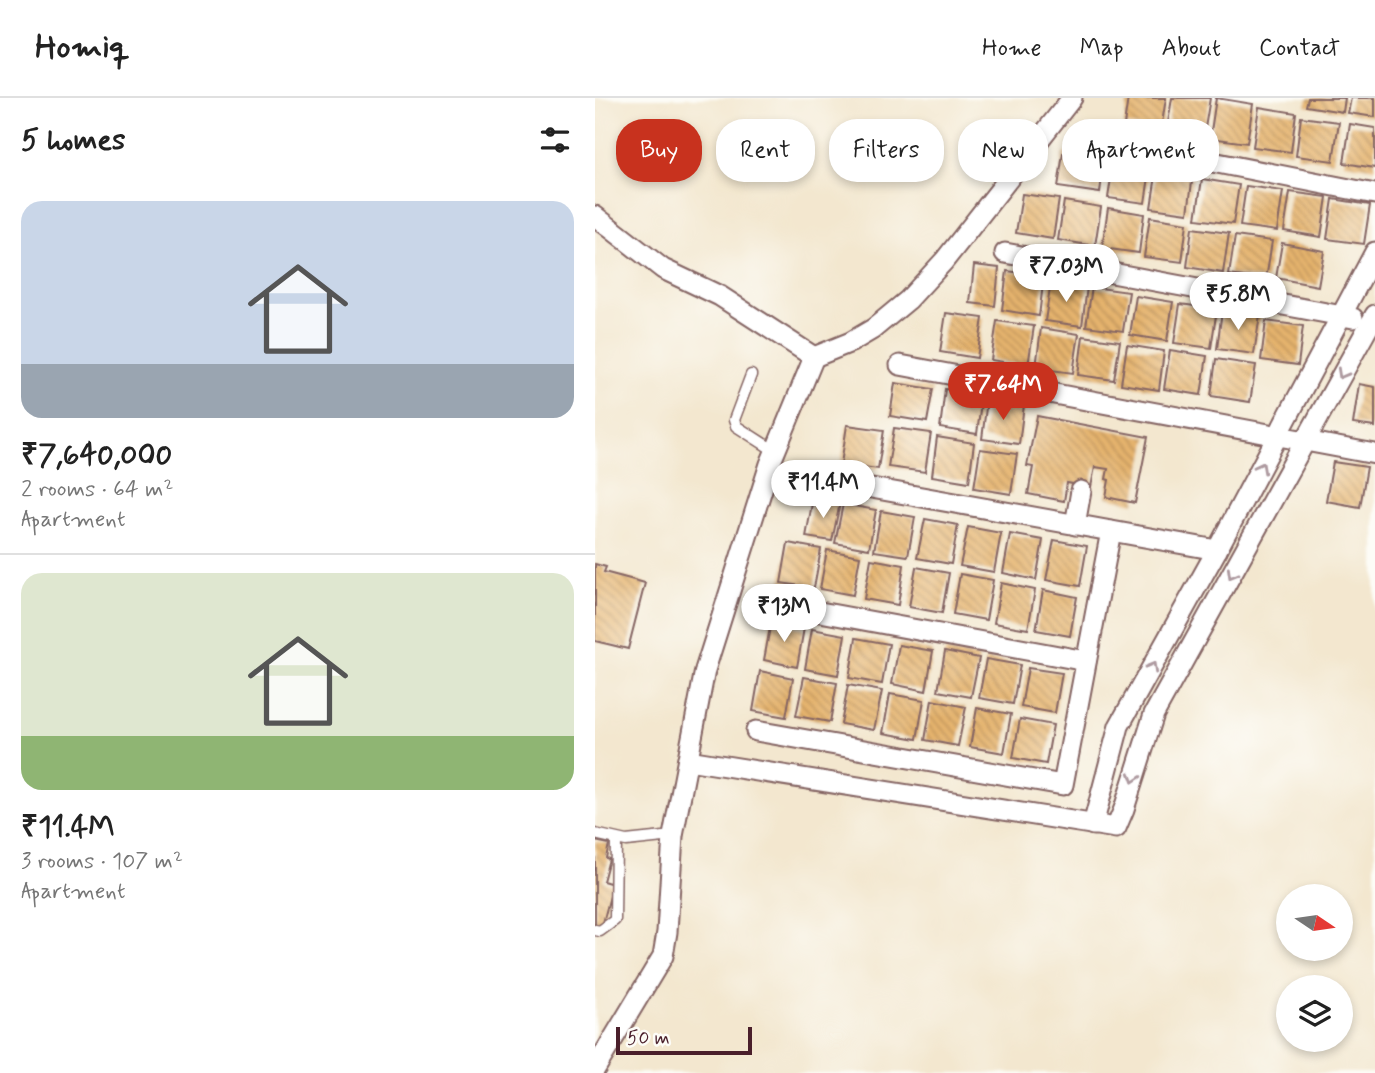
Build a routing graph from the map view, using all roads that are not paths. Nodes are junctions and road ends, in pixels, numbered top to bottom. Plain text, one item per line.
1 (1072, 98) edge
2 (1219, 163) edge
3 (1375, 194) edge
4 (595, 216) edge
5 (1375, 252) edge
6 (1005, 253) dead end
7 (1341, 316) junction
8 (1374, 319) edge
9 (814, 356) junction
10 (900, 365) dead end
11 (751, 375) dead end
12 (1277, 437) junction
13 (1305, 442) junction
14 (775, 451) junction
15 (1375, 454) edge
16 (827, 480) dead end
17 (1081, 491) dead end
18 (1075, 525) junction
19 (1111, 531) junction
20 (1217, 550) junction
21 (782, 605) dead end
22 (1086, 661) junction
23 (756, 731) dead end
24 (688, 760) junction
25 (1093, 825) junction
26 (595, 834) edge
27 (673, 836) junction
28 (616, 840) junction
29 (595, 930) edge
30 (595, 1069) edge

1 - 9 street
2 - 3 street
4 - 9 street
5 - 7 street
6 - 7 street
7 - 8 street
7 - 12 street
8 -> 13 street
9 - 14 street
10 - 12 street
11 - 14 lane
12 - 13 street
20 -> 12 street
13 - 15 street
13 -> 25 street
14 - 24 street
16 - 18 street
17 - 18 street
18 - 19 street
19 - 20 street
19 - 22 street
25 -> 20 street
21 - 22 street
22 - 23 street
24 - 25 street
24 - 27 street
26 - 28 lane
27 - 28 lane
27 - 30 street
28 - 29 lane

